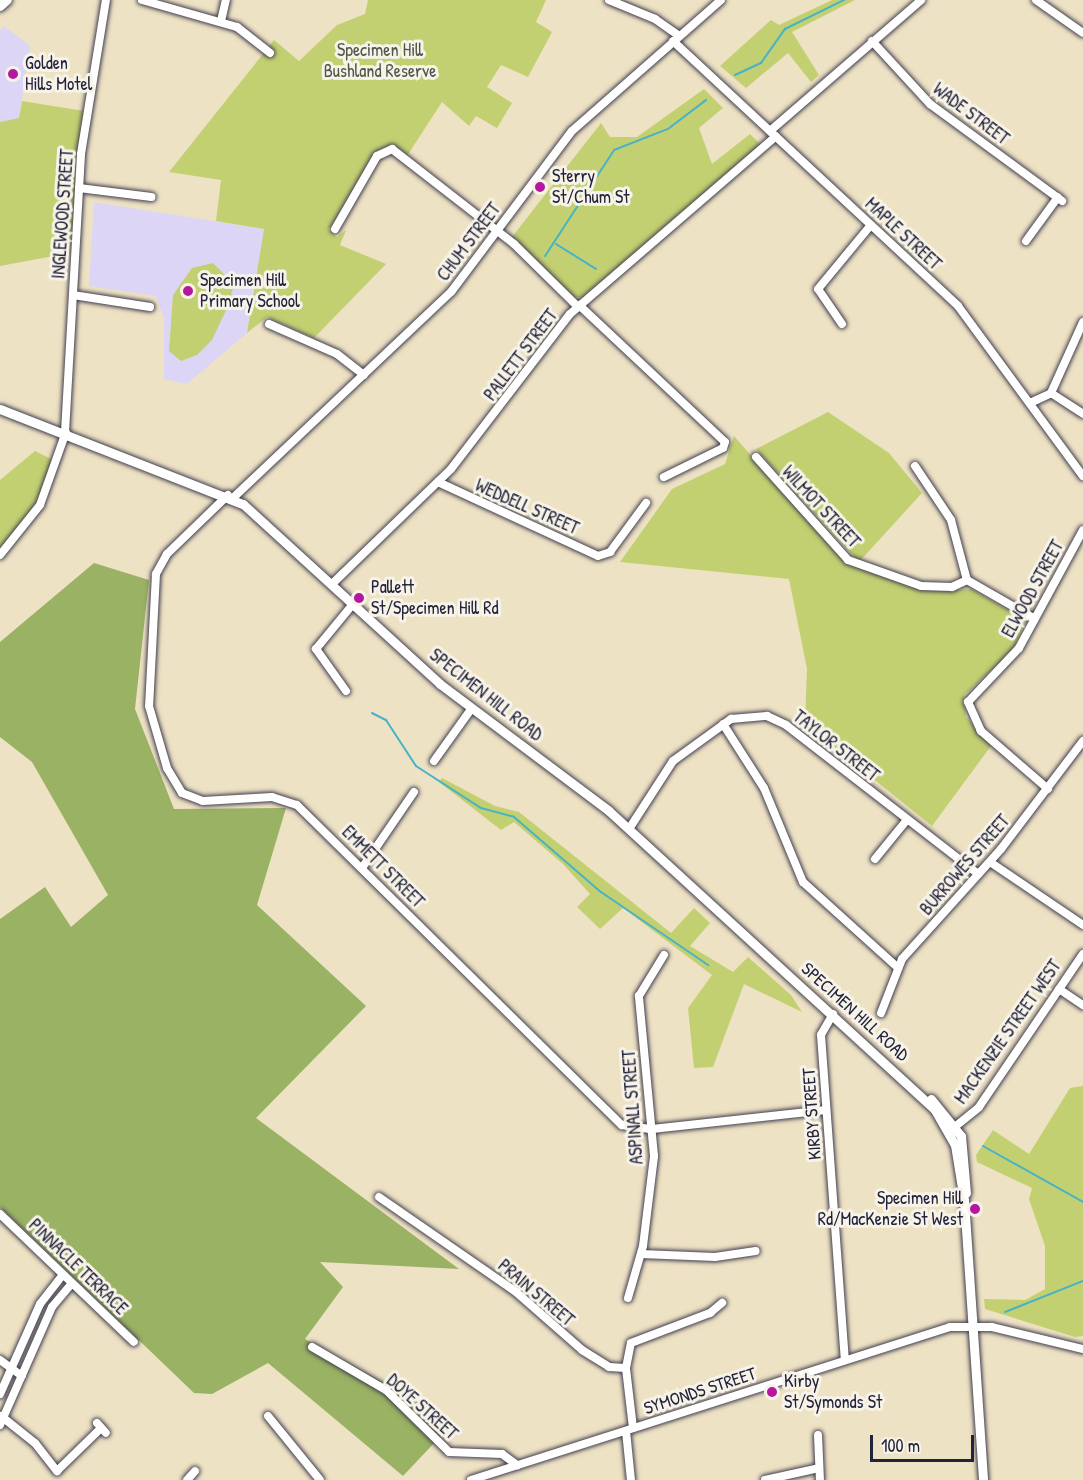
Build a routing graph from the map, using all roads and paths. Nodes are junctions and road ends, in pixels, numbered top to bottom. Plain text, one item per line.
1 (8, 0) edge
2 (106, 0) edge
3 (142, 0) edge
4 (226, 0) edge
5 (609, 0) edge
6 (721, 0) edge
7 (921, 0) edge
8 (1036, 0) edge
9 (0, 6) edge
10 (220, 21) junction
11 (1083, 33) edge
12 (676, 39) junction
13 (872, 41) junction
14 (270, 53) dead end
15 (773, 134) junction
16 (79, 188) junction
17 (151, 197) dead end
18 (871, 225) junction
19 (335, 229) dead end
20 (497, 231) junction
21 (1026, 241) dead end
22 (73, 295) junction
23 (579, 306) junction
24 (150, 307) dead end
25 (1083, 322) edge
26 (269, 324) dead end
27 (842, 324) dead end
28 (364, 375) junction
29 (1051, 393) junction
30 (1030, 403) junction
31 (0, 409) edge
32 (1083, 414) edge
33 (66, 432) junction
34 (756, 457) dead end
35 (915, 466) dead end
36 (1083, 476) edge
37 (664, 477) dead end
38 (438, 482) junction
39 (232, 496) junction
40 (646, 503) dead end
41 (1083, 530) edge
42 (0, 555) edge
43 (967, 580) junction
44 (332, 584) junction
45 (353, 604) junction
46 (1035, 619) junction
47 (346, 691) dead end
48 (472, 708) junction
49 (723, 724) junction
50 (1083, 741) edge
51 (434, 761) dead end
52 (1048, 789) junction
53 (414, 792) dead end
54 (906, 821) junction
55 (629, 829) junction
56 (875, 860) dead end
57 (990, 861) junction
58 (362, 868) junction
59 (978, 874) junction
60 (1083, 925) edge
61 (1083, 954) edge
62 (664, 955) dead end
63 (897, 967) junction
64 (1059, 989) junction
65 (1083, 1005) edge
66 (881, 1013) dead end
67 (833, 1014) junction
68 (826, 1110) junction
69 (652, 1129) junction
70 (953, 1129) junction
71 (379, 1197) dead end
72 (0, 1214) edge
73 (756, 1251) dead end
74 (641, 1254) junction
75 (62, 1276) junction
76 (71, 1284) junction
77 (627, 1298) dead end
78 (722, 1303) dead end
79 (973, 1325) junction
80 (134, 1342) dead end
81 (312, 1347) dead end
82 (1083, 1349) edge
83 (0, 1360) edge
84 (845, 1360) junction
85 (626, 1368) junction
86 (10, 1370) junction
87 (22, 1376) junction
88 (0, 1394) edge
89 (2, 1416) edge
90 (268, 1416) dead end
91 (0, 1425) edge
92 (101, 1428) dead end
93 (630, 1429) junction
94 (818, 1435) dead end
95 (517, 1465) junction
96 (819, 1468) junction
97 (195, 1471) dead end
98 (187, 1480) edge
99 (320, 1480) edge
100 (471, 1480) edge
101 (631, 1480) edge
102 (765, 1480) edge
103 (820, 1480) edge
104 (983, 1480) edge

1 - 9 highway
2 - 16 street, INGLEWOOD STREET
3 - 10 street
4 - 10 street
5 - 12 street, MAPLE STREET
6 - 12 street, CHUM STREET
7 - 13 street, PALLETT STREET
8 - 11 street
10 - 14 street
12 - 15 street, MAPLE STREET
12 - 20 street, CHUM STREET
13 - 15 street, PALLETT STREET
13 - 21 street, WADE STREET
15 - 18 street, MAPLE STREET
15 - 23 street, PALLETT STREET
16 - 17 street
16 - 22 street, INGLEWOOD STREET
18 - 27 street
18 - 30 street, MAPLE STREET
19 - 20 street
20 - 23 street
20 - 28 street, CHUM STREET
22 - 24 street
22 - 33 street, INGLEWOOD STREET
23 - 37 street
23 - 38 street, PALLETT STREET
25 - 29 street
26 - 28 street
28 - 39 street, CHUM STREET
29 - 30 street
29 - 32 street
30 - 36 street, MAPLE STREET
31 - 33 main road, SPECIMEN HILL ROAD
33 - 39 main road, SPECIMEN HILL ROAD
33 - 42 street, INGLEWOOD STREET
34 - 43 street, WILMOT STREET
35 - 43 street
38 - 40 street, WEDDELL STREET
38 - 44 street, PALLETT STREET
39 - 44 main road, SPECIMEN HILL ROAD
39 - 58 street, EMMETT STREET
41 - 46 street, ELWOOD STREET
43 - 46 street
44 - 45 main road, SPECIMEN HILL ROAD
45 - 47 street
45 - 48 main road, SPECIMEN HILL ROAD
46 - 52 street, ELWOOD STREET
48 - 51 street
48 - 55 main road, SPECIMEN HILL ROAD
49 - 54 street, TAYLOR STREET
49 - 55 street, TAYLOR STREET
49 - 63 street
50 - 52 street, BURROWES STREET
52 - 57 street, BURROWES STREET
53 - 58 street
54 - 56 street
54 - 59 street, TAYLOR STREET
55 - 67 main road, SPECIMEN HILL ROAD
57 - 59 street, BURROWES STREET
57 - 60 street
58 - 69 street, EMMETT STREET
59 - 63 street, BURROWES STREET
61 - 64 street, MACKENZIE STREET WEST
62 - 69 street, ASPINALL STREET
63 - 66 street, BURROWES STREET
64 - 65 street
64 - 70 street, MACKENZIE STREET WEST
67 - 68 street, KIRBY STREET
67 - 70 main road, SPECIMEN HILL ROAD
68 - 69 street, EMMETT STREET
68 - 84 street, KIRBY STREET
69 - 74 street, ASPINALL STREET
70 - 79 main road
71 - 85 street, PRAIN STREET
72 - 75 street, PINNACLE TERRACE
73 - 74 street
74 - 77 street, ASPINALL STREET
75 - 76 street, PINNACLE TERRACE
75 - 86 street
76 - 80 street, PINNACLE TERRACE
76 - 87 street
78 - 85 street
79 - 82 street, SYMONDS STREET
79 - 84 street, SYMONDS STREET
79 - 104 main road
81 - 95 street, DOYE STREET
83 - 86 street
84 - 93 street, SYMONDS STREET
85 - 93 street
86 - 87 street
86 - 88 street
87 - 89 street
89 - 91 street
89 - 92 street
90 - 99 street
93 - 95 street, SYMONDS STREET
93 - 101 street
94 - 96 street
95 - 100 street, SYMONDS STREET
96 - 102 street
96 - 103 street
97 - 98 street

